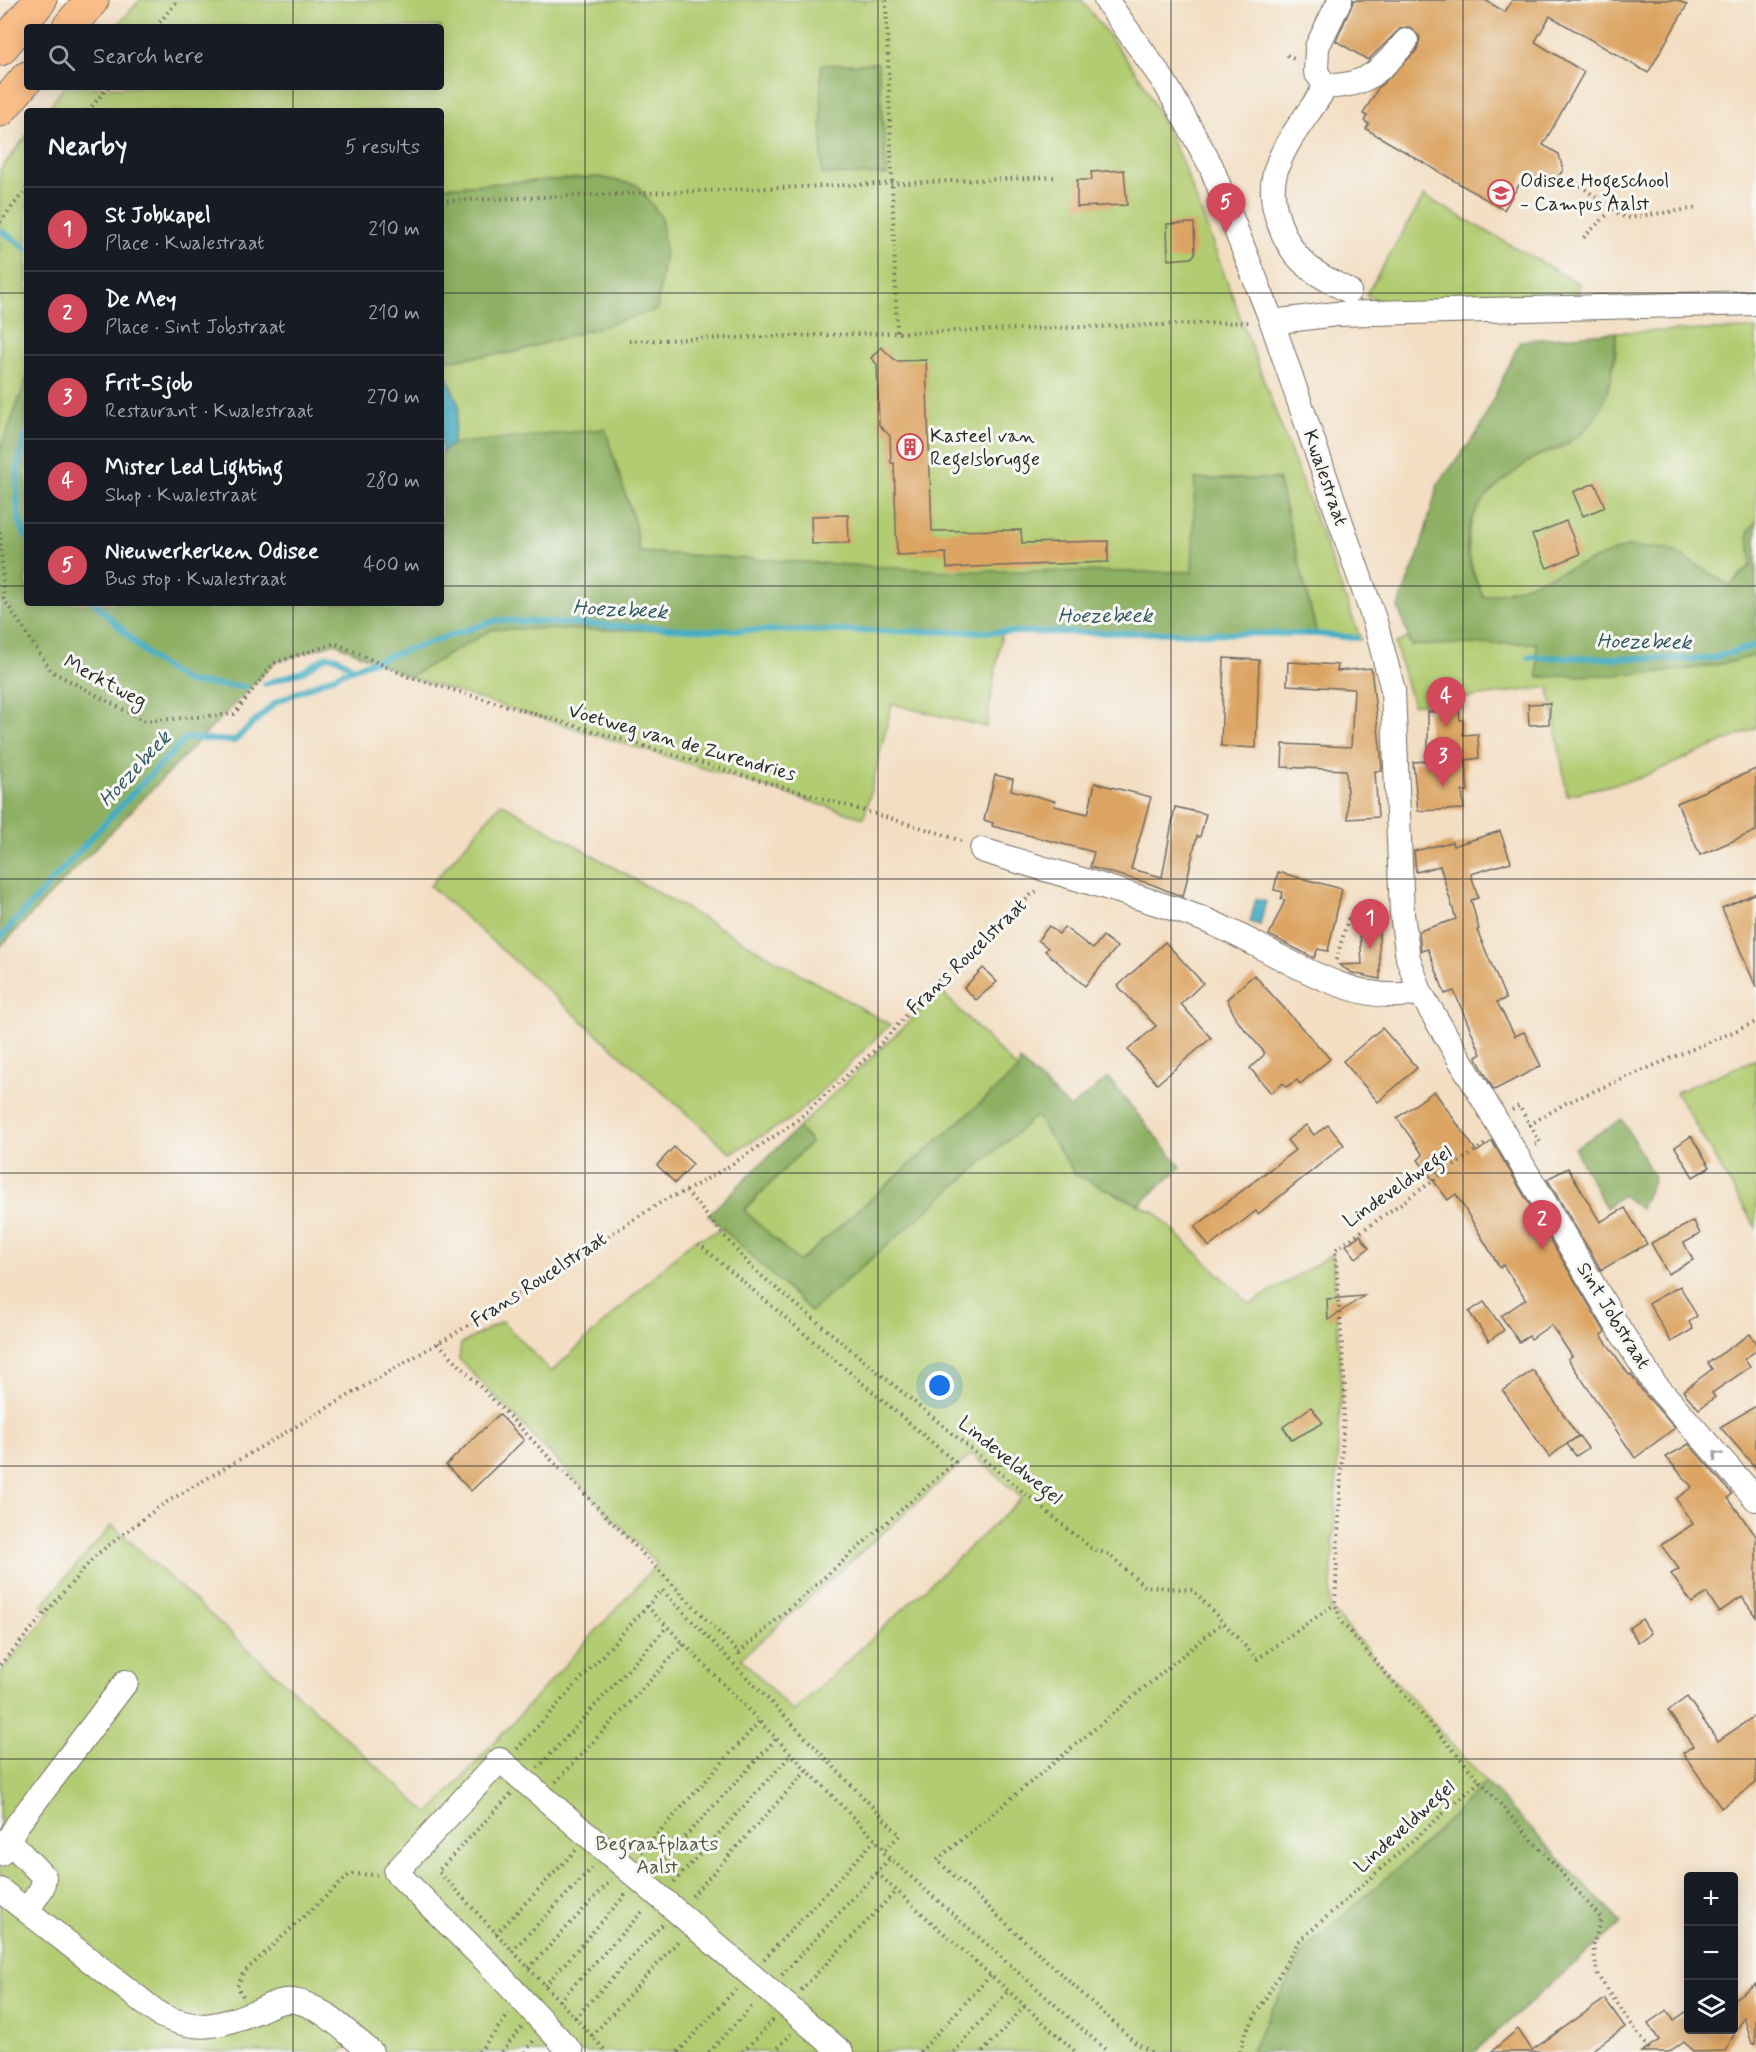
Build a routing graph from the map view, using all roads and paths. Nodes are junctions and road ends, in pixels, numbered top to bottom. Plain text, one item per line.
1 (40, 0) edge
2 (92, 0) edge
3 (178, 0) edge
4 (886, 0) edge
5 (1106, 0) edge
6 (1340, 0) edge
7 (72, 24) edge
8 (158, 24) edge
9 (1406, 41) dead end
10 (0, 49) edge
11 (24, 82) edge
12 (1326, 86) junction
13 (106, 90) edge
14 (90, 108) edge
15 (0, 110) edge
16 (1056, 177) dead end
17 (1571, 178) dead end
18 (894, 185) junction
19 (24, 192) edge
20 (444, 201) edge
21 (1698, 208) dead end
22 (1612, 210) junction
23 (0, 222) edge
24 (1582, 239) dead end
25 (1349, 291) dead end
26 (1756, 303) edge
27 (1272, 322) junction
28 (897, 332) junction
29 (629, 340) dead end
30 (0, 532) edge
31 (374, 662) joint
32 (982, 850) joint
33 (1064, 876) junction
34 (1402, 914) junction
35 (1331, 981) junction
36 (1420, 992) junction
37 (1756, 1022) edge
38 (1529, 1125) dead end
39 (1502, 1131) junction
40 (686, 1191) junction
41 (699, 1245) dead end
42 (438, 1343) junction
43 (1756, 1499) edge
44 (1335, 1604) junction
45 (647, 1606) junction
46 (1223, 1622) junction
47 (667, 1627) junction
48 (684, 1644) junction
49 (0, 1665) edge
50 (126, 1682) dead end
51 (759, 1722) junction
52 (776, 1738) junction
53 (791, 1755) junction
54 (504, 1763) junction
55 (807, 1770) junction
56 (1480, 1781) junction
57 (531, 1786) junction
58 (589, 1836) junction
59 (875, 1840) junction
60 (4, 1847) edge
61 (885, 1850) junction
62 (890, 1858) junction
63 (396, 1872) junction
64 (877, 1873) junction
65 (650, 1889) junction
66 (0, 1890) edge
67 (896, 1890) junction
68 (27, 1911) junction
69 (496, 1934) junction
70 (512, 1951) junction
71 (529, 1968) junction
72 (750, 1974) junction
73 (991, 1976) junction
74 (545, 1986) junction
75 (768, 1989) junction
76 (1008, 1991) junction
77 (559, 2001) junction
78 (527, 2006) junction
79 (787, 2006) junction
80 (1025, 2006) junction
81 (263, 2008) junction
82 (575, 2018) junction
83 (592, 2036) junction
84 (371, 2052) edge
85 (479, 2052) edge
86 (502, 2052) edge
87 (571, 2052) edge
88 (607, 2052) edge
89 (678, 2052) edge
90 (709, 2052) edge
91 (743, 2052) edge
92 (841, 2052) edge
93 (920, 2052) edge
94 (954, 2052) edge
95 (983, 2052) edge
96 (1076, 2052) edge
97 (1108, 2052) edge
98 (1151, 2052) edge
99 (1240, 2052) edge
100 (1651, 2052) edge

1 - 10 highway
2 - 7 highway
3 - 8 path
4 - 18 path
5 - 27 street, Kwalestraat
6 - 12 street
9 - 12 street
11 - 15 highway
12 - 25 street
13 - 14 path
16 - 18 path
17 - 22 path
18 - 20 path
18 - 28 path
19 - 23 path
21 - 22 path
22 - 24 path
26 - 27 street
27 - 28 path
27 - 34 street, Kwalestraat
28 - 29 path
30 - 31 path, Merktweg
31 - 32 path, Voetweg van de Zurendries
32 - 33 street
33 - 35 street
33 - 40 path, Frans Roucelstraat
34 - 35 path
34 - 36 street, Kwalestraat
35 - 36 street
36 - 39 street, Sint Jobstraat
37 - 38 path
43 -> 39 street, Sint Jobstraat
39 - 44 path, Lindeveldwegel
40 - 42 path, Frans Roucelstraat
40 - 46 path, Lindeveldwegel
41 - 42 path
42 - 49 path, Frans Roucelstraat
44 - 46 path, Lindeveldwegel
44 - 56 path, Lindeveldwegel
45 - 47 path
45 - 54 path
45 - 61 path
46 - 98 path
47 - 48 path
47 - 57 path
48 - 51 path
48 - 57 path
50 - 60 street
51 - 52 path
51 - 65 path
52 - 53 path
52 - 65 path
53 - 55 path
53 - 65 path
54 - 57 street
54 - 63 street
55 - 59 path
55 - 65 path
56 - 99 path, Lindeveldwegel
56 - 100 path
57 - 58 street
57 - 69 path
58 - 65 street
58 - 69 path
59 - 61 path
59 - 72 path
60 - 68 street
61 - 62 path
62 - 64 path
62 - 97 path
63 - 78 street
63 - 81 path
64 - 67 path
64 - 75 path
65 - 70 path
65 - 71 path
65 - 72 street
65 - 74 path
65 - 77 path
65 - 82 path
65 - 83 path
66 - 68 street
67 - 73 path
67 - 79 path
68 - 81 street
69 - 70 path
70 - 71 path
71 - 74 path
72 - 75 street
72 - 89 path
73 - 76 path
73 - 93 path
74 - 77 path
75 - 79 street
75 - 90 path
76 - 80 path
76 - 94 path
77 - 82 path
78 - 85 path
78 - 86 path
78 - 87 street
79 - 91 path
79 - 92 street
80 - 95 path
80 - 96 path
81 - 84 street
82 - 83 path
83 - 88 path

